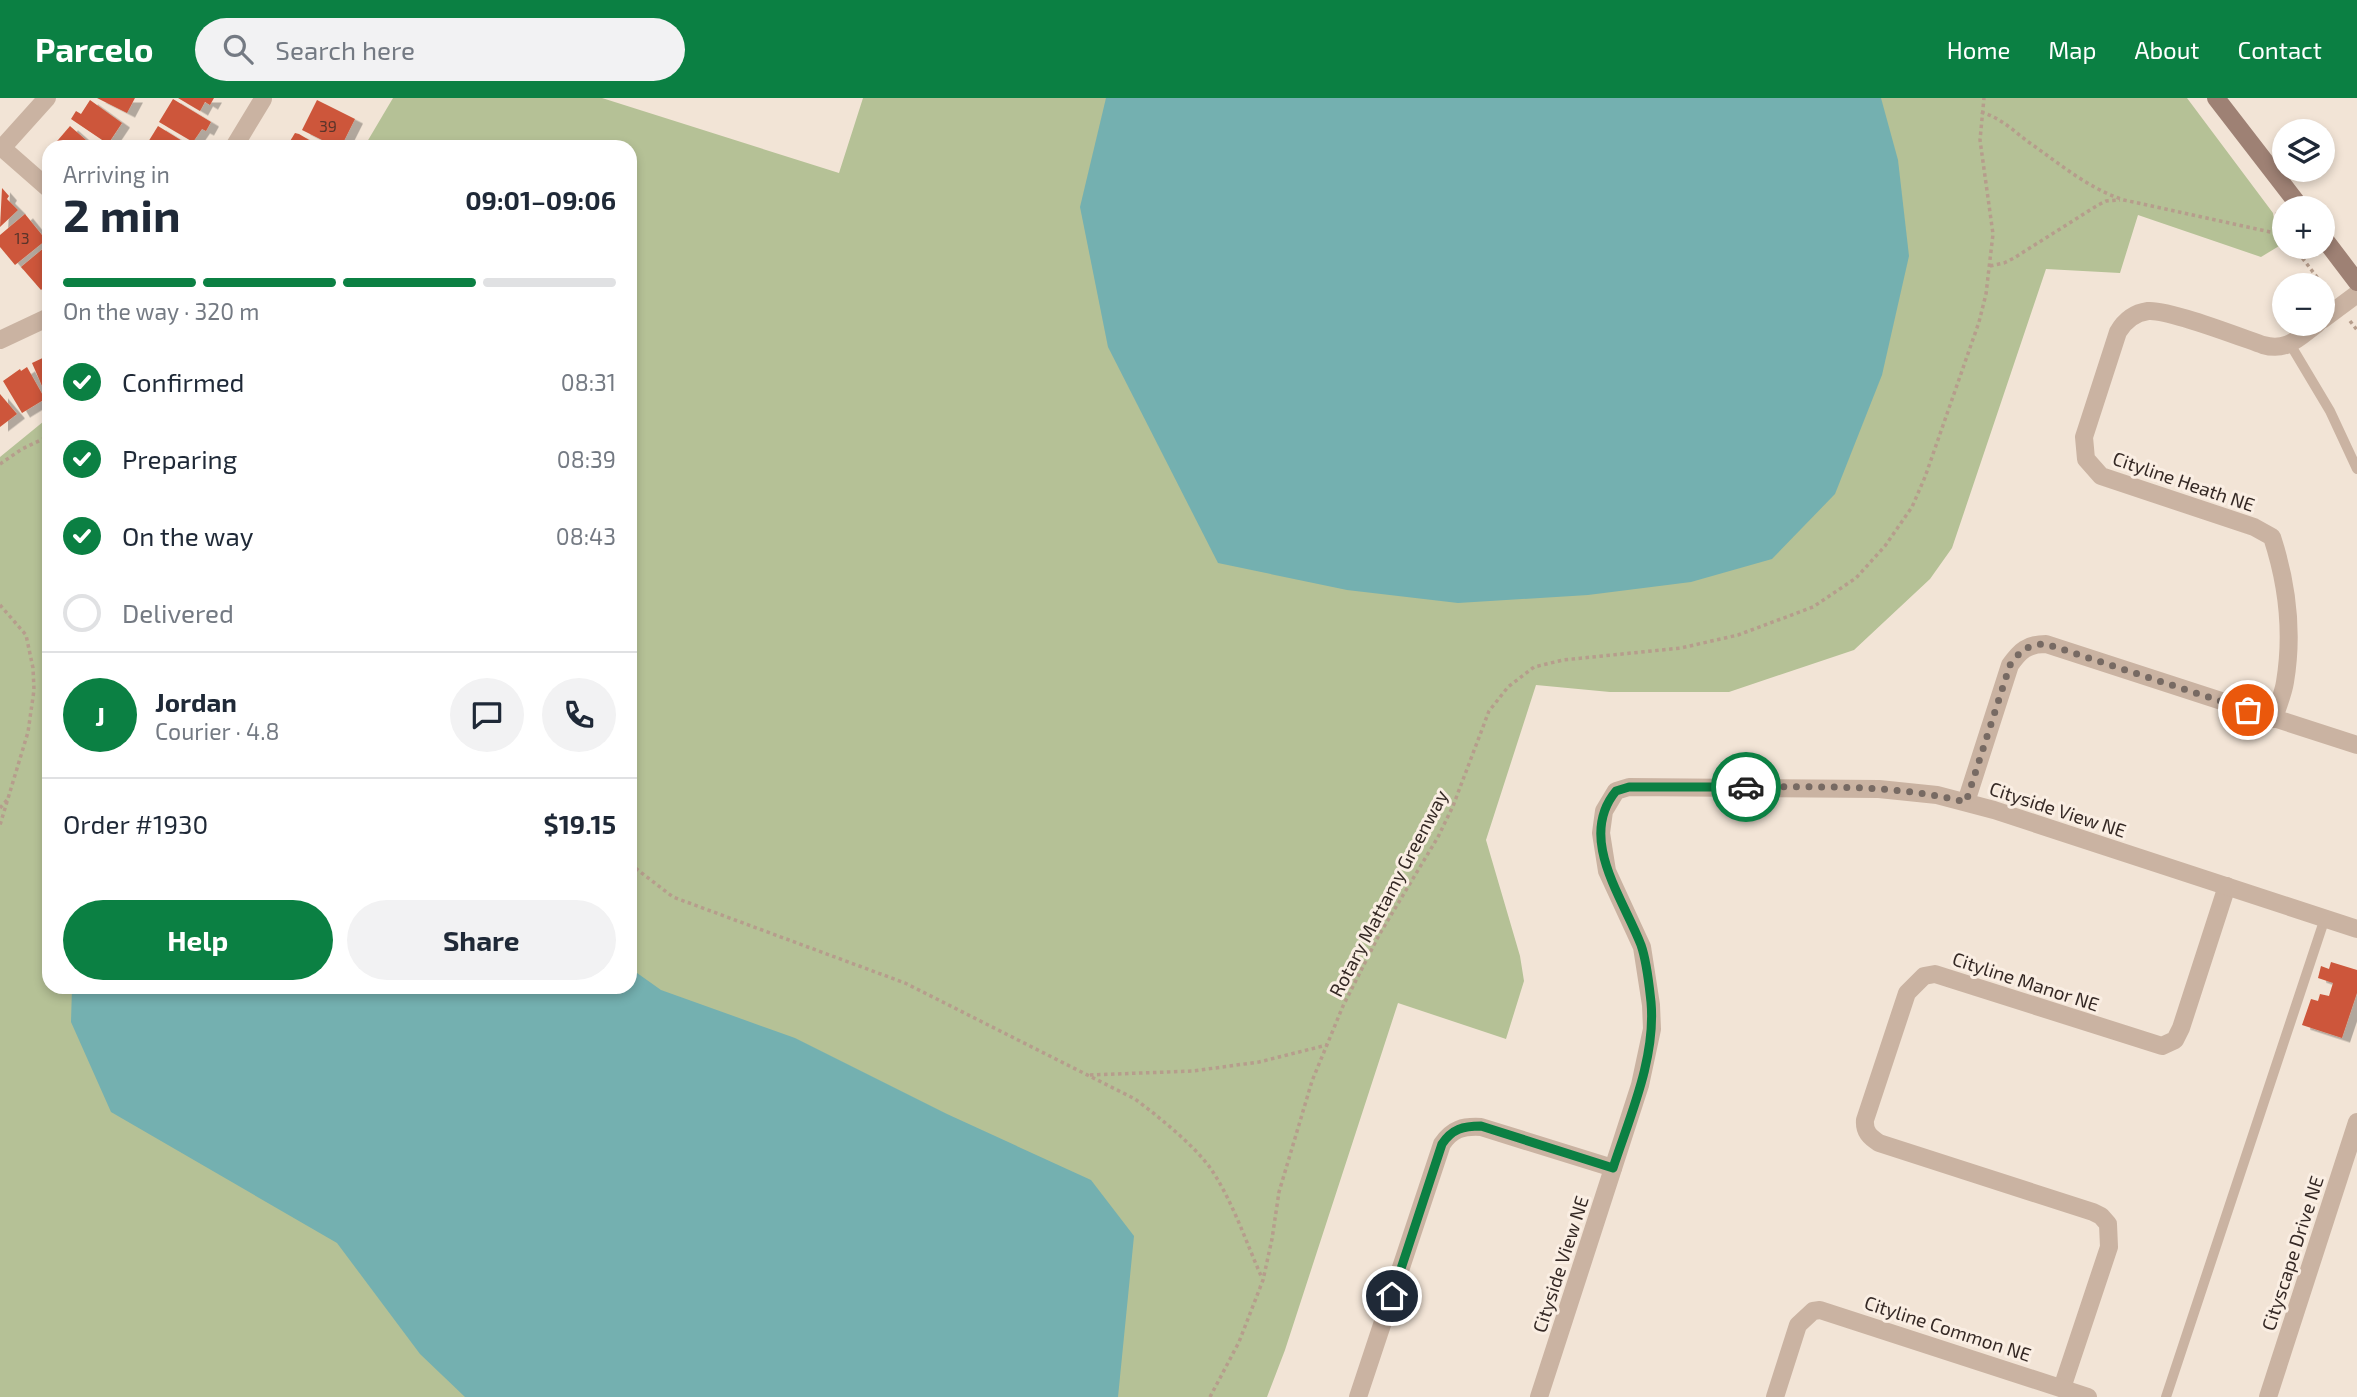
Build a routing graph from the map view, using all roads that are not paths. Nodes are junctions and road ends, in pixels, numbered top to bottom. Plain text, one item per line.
1 (47, 98) edge
2 (2216, 98) edge
3 (263, 99) edge
4 (238, 140) edge
5 (1, 147) edge
6 (42, 183) edge
7 (2292, 196) edge
8 (2335, 253) edge
9 (2357, 282) edge
10 (2357, 294) edge
11 (2335, 310) edge
12 (42, 320) edge
13 (2301, 336) edge
14 (0, 340) edge
15 (2290, 344) junction
16 (2357, 469) edge
17 (2273, 719) junction
18 (2357, 746) edge
19 (1966, 802) junction
20 (2227, 886) junction
21 (2325, 918) junction
22 (2357, 929) edge
23 (2357, 1122) edge
24 (1613, 1168) junction
25 (2062, 1388) junction
26 (1358, 1397) edge
27 (1539, 1397) edge
28 (1775, 1397) edge
29 (2088, 1397) edge
30 (2166, 1397) edge
31 (2268, 1397) edge

1 - 5 street
2 - 7 street
3 - 4 street
5 - 6 street
8 - 9 street
10 - 11 street
12 - 14 street
13 - 15 street
15 - 16 lane
15 - 17 street, Cityline Heath NE
17 - 18 street
17 - 19 street
19 - 20 street, Cityside View NE
19 - 24 street, Cityside View NE
20 - 21 street, Cityside View NE
20 - 25 street, Cityline Manor NE
21 - 22 street, Cityside View NE
21 - 30 lane
23 - 31 street, Cityscape Drive NE
24 - 26 street
24 - 27 street, Cityside View NE
25 - 28 street, Cityline Common NE
25 - 29 street, Cityline Common NE

